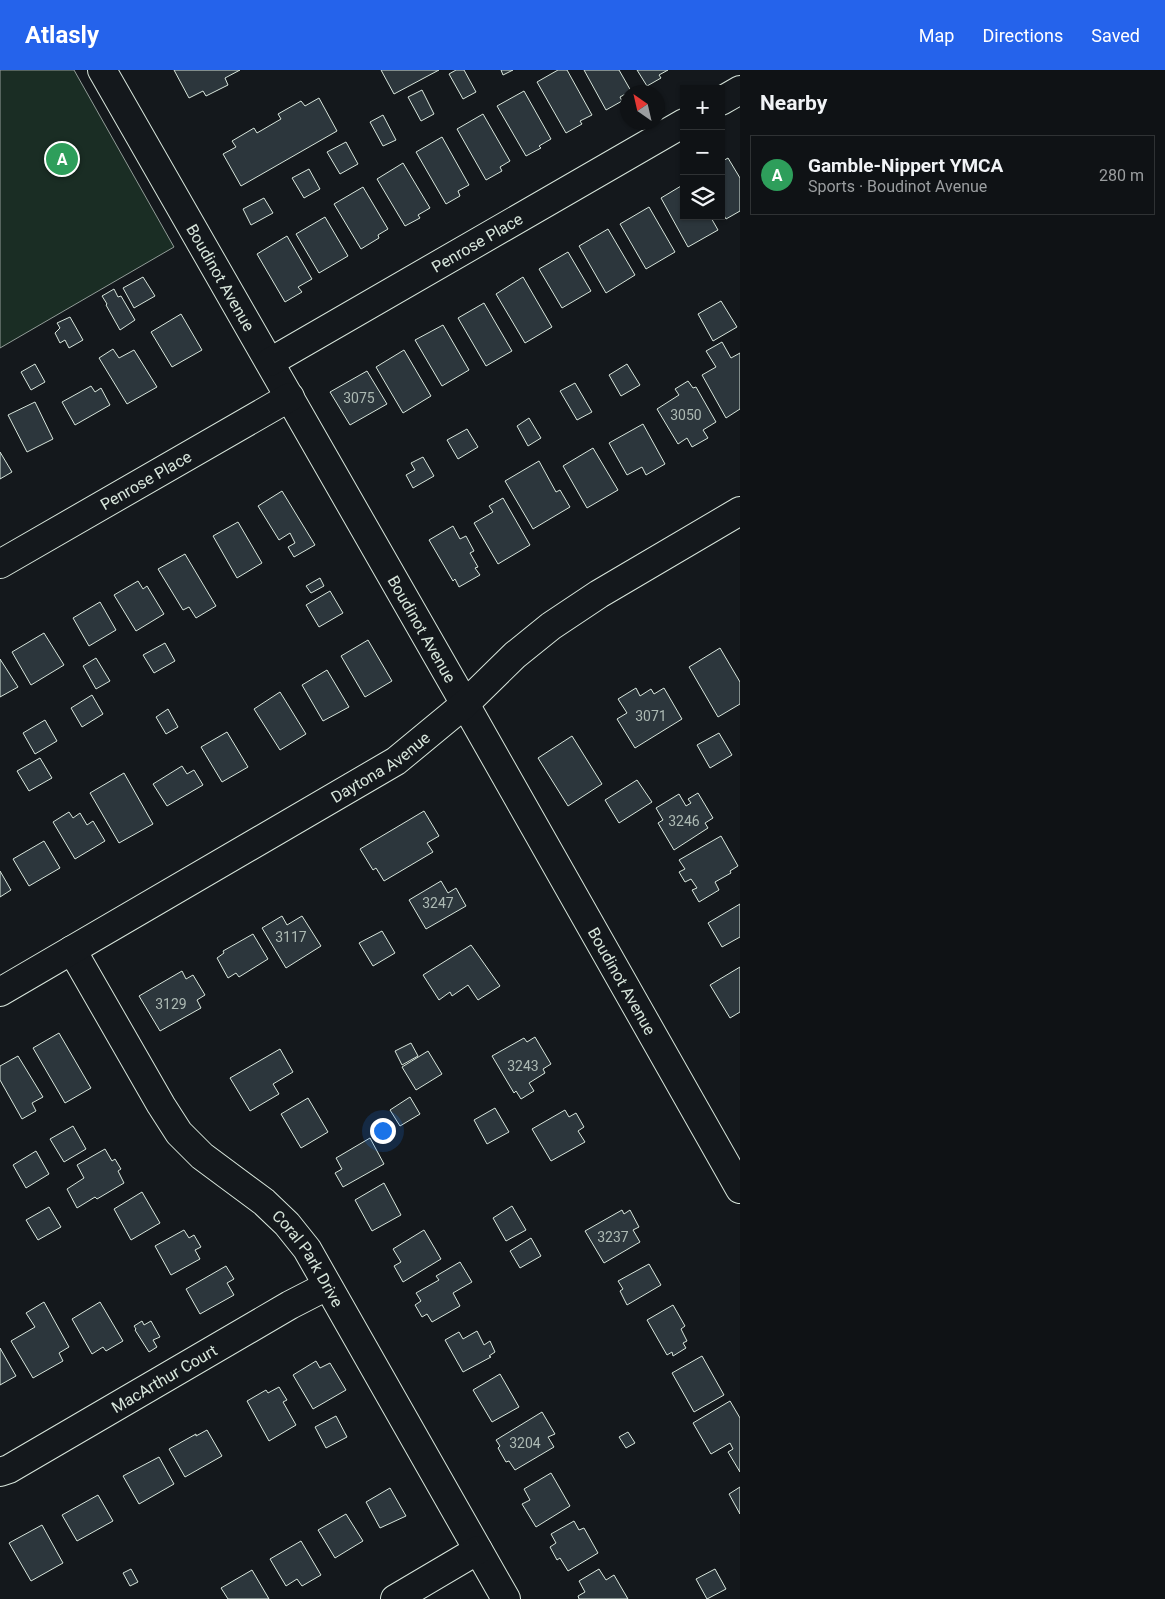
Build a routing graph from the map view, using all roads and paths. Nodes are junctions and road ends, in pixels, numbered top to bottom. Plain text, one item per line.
1 (102, 70) edge
2 (740, 90) edge
3 (725, 99) edge
4 (680, 125) edge
5 (270, 362) junction
6 (290, 397) junction
7 (740, 511) edge
8 (0, 564) edge
9 (465, 704) junction
10 (72, 950) junction
11 (0, 992) edge
12 (740, 1189) edge
13 (327, 1286) junction
14 (0, 1472) edge
15 (478, 1550) junction
16 (395, 1599) edge
17 (506, 1599) edge

1 - 5 street, Boudinot Avenue
2 - 3 street
4 - 5 street, Penrose Place
5 - 6 street, Boudinot Avenue
6 - 8 street, Penrose Place
6 - 9 street, Boudinot Avenue
7 - 9 street, Daytona Avenue
9 - 10 street, Daytona Avenue
9 - 12 street, Boudinot Avenue
10 - 11 street, Daytona Avenue
10 - 13 street, Coral Park Drive
13 - 14 street, MacArthur Court
13 - 15 street, Coral Park Drive
15 - 16 street
15 - 17 street, Coral Park Drive

